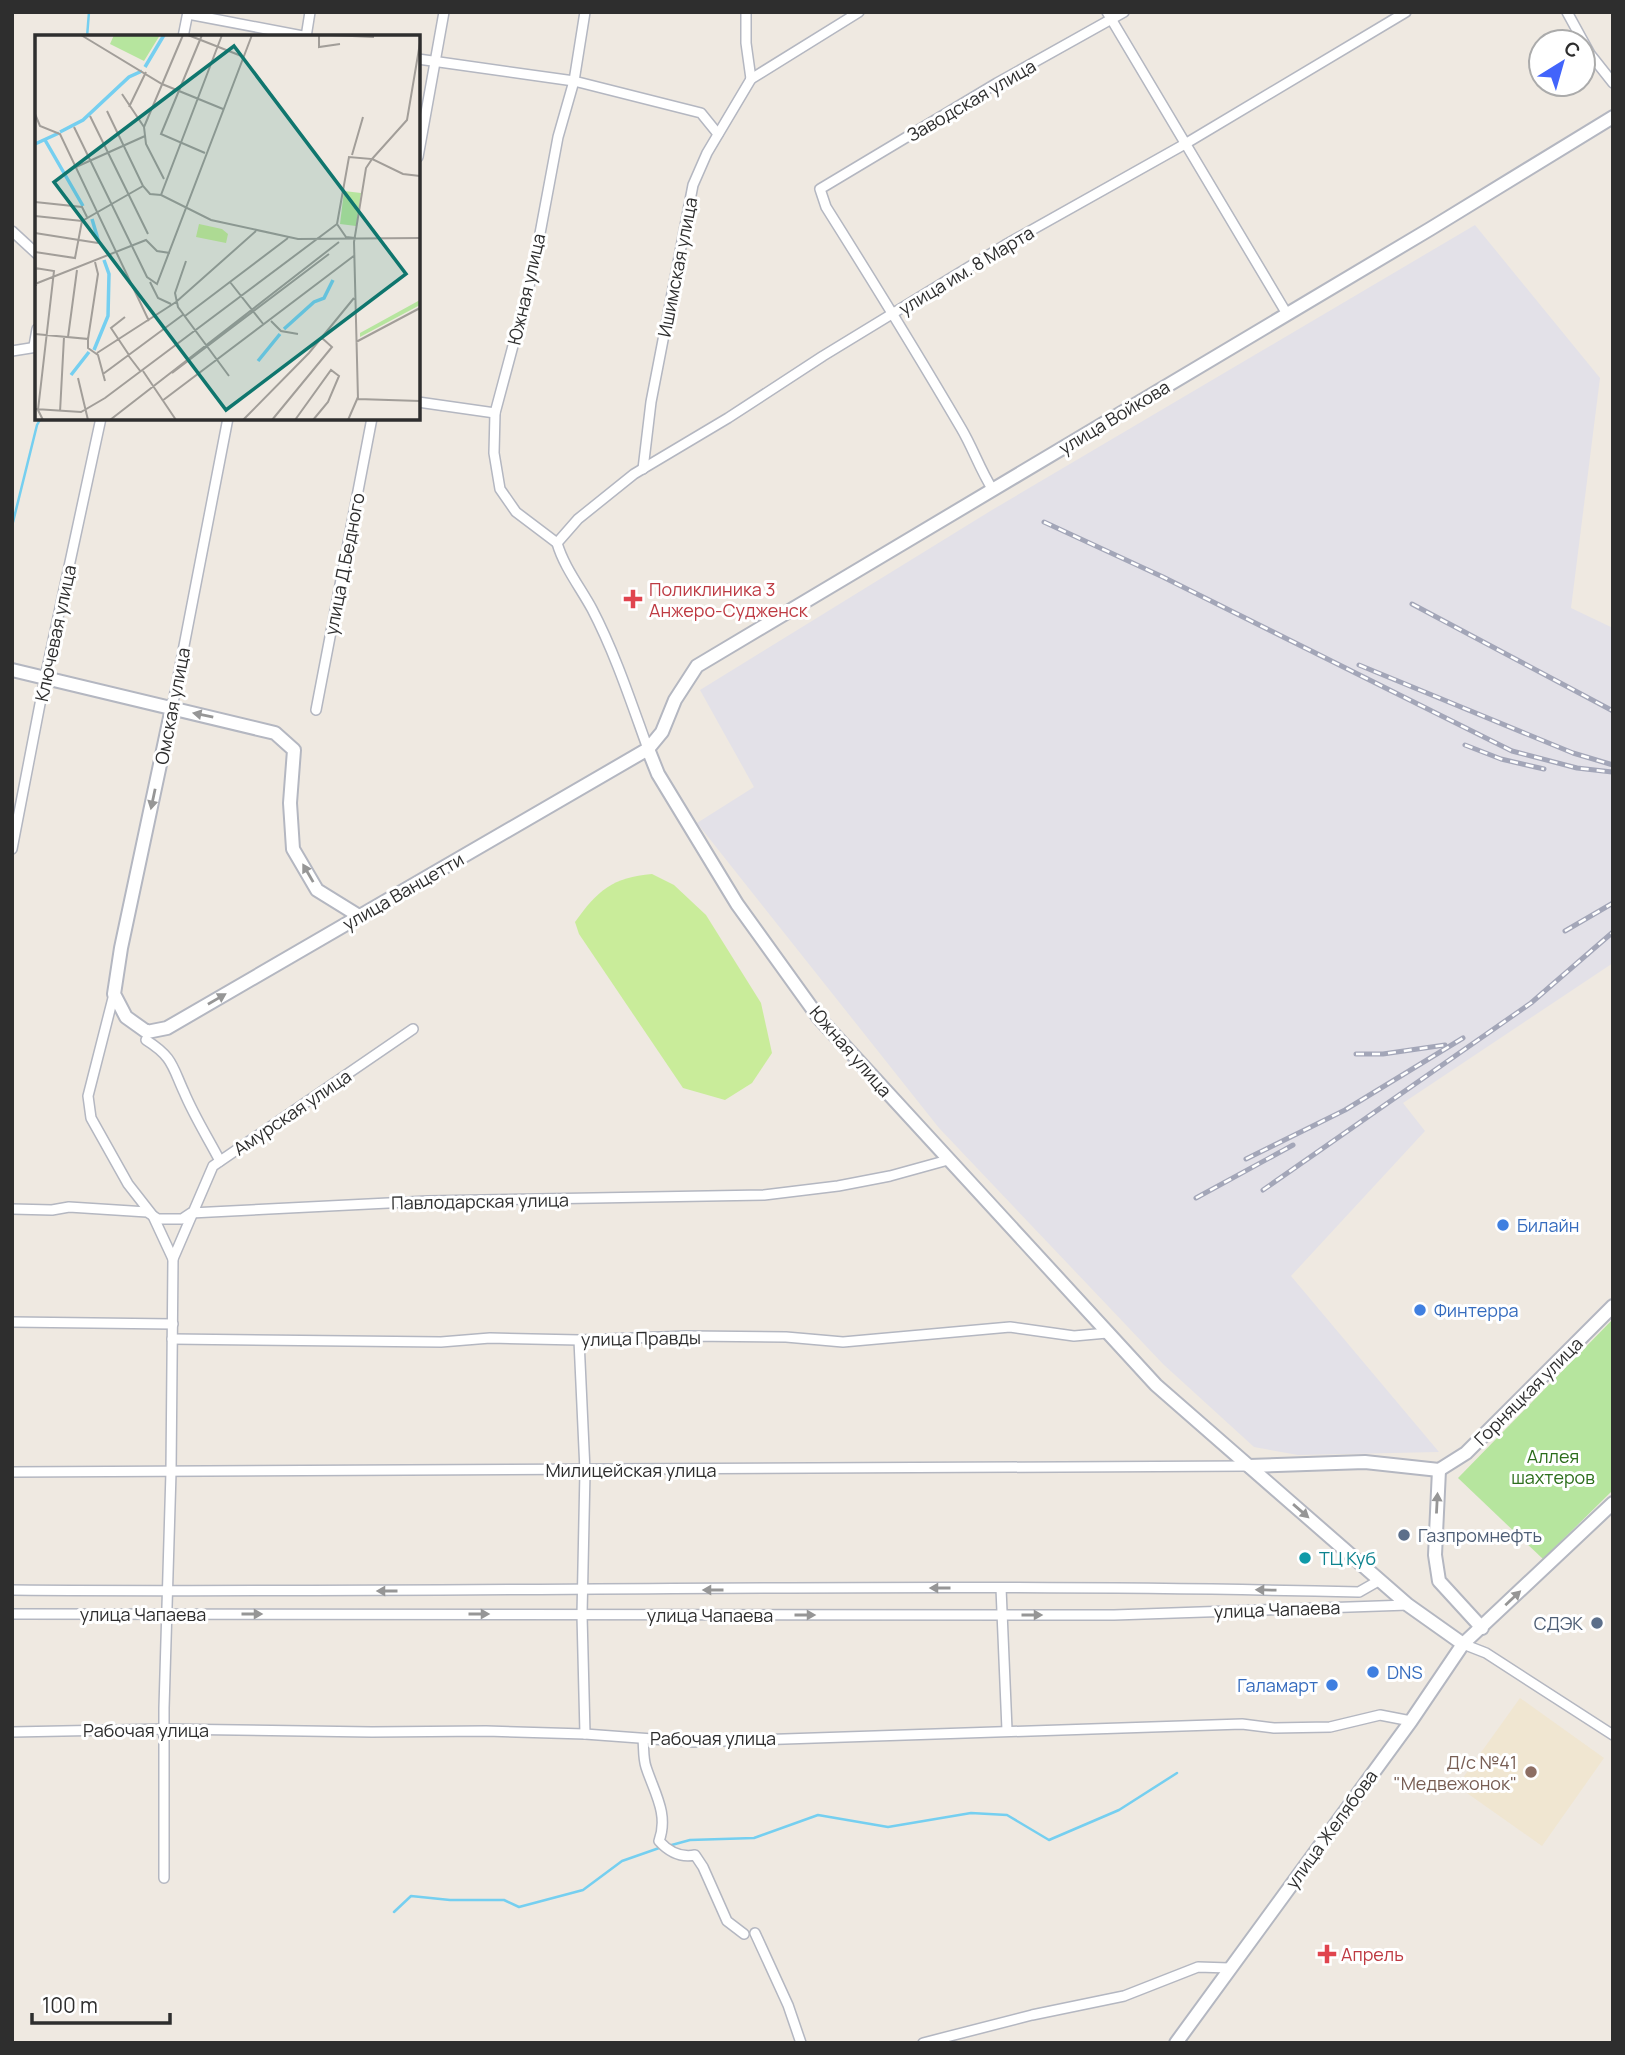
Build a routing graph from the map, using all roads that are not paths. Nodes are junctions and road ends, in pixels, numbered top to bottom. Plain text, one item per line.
1 (310, 12) edge
2 (444, 12) edge
3 (585, 12) edge
4 (746, 12) edge
5 (859, 12) edge
6 (1124, 12) edge
7 (1406, 12) edge
8 (1567, 12) edge
9 (188, 13) edge
10 (1109, 16) edge
11 (183, 35) edge
12 (297, 35) edge
13 (307, 35) edge
14 (420, 58) edge
15 (435, 62) junction
16 (751, 79) junction
17 (574, 81) junction
18 (1613, 83) edge
19 (1613, 117) edge
20 (718, 134) junction
21 (1185, 144) junction
22 (420, 147) edge
23 (12, 231) edge
24 (35, 252) edge
25 (1287, 314) junction
26 (892, 315) junction
27 (35, 346) edge
28 (12, 351) edge
29 (420, 402) edge
30 (495, 413) junction
31 (101, 420) edge
32 (228, 420) edge
33 (372, 420) edge
34 (643, 469) junction
35 (993, 490) junction
36 (557, 543) junction
37 (12, 670) edge
38 (45, 678) junction
39 (172, 708) junction
40 (316, 710) dead end
41 (648, 749) junction
42 (12, 849) edge
43 (359, 916) junction
44 (114, 994) junction
45 (413, 1029) dead end
46 (146, 1041) dead end
47 (948, 1160) junction
48 (220, 1161) junction
49 (12, 1209) edge
50 (191, 1213) junction
51 (153, 1216) junction
52 (173, 1259) junction
53 (1613, 1306) edge
54 (12, 1322) edge
55 (173, 1324) junction
56 (1107, 1333) junction
57 (172, 1339) junction
58 (579, 1340) junction
59 (1250, 1466) junction
60 (584, 1471) junction
61 (1439, 1471) junction
62 (12, 1472) edge
63 (171, 1472) junction
64 (1613, 1503) edge
65 (1380, 1580) junction
66 (1000, 1588) junction
67 (12, 1590) edge
68 (583, 1590) junction
69 (168, 1592) junction
70 (1408, 1605) junction
71 (12, 1614) edge
72 (167, 1614) junction
73 (582, 1615) junction
74 (1002, 1615) junction
75 (1482, 1628) junction
76 (1463, 1644) junction
77 (1411, 1721) junction
78 (164, 1729) junction
79 (1007, 1730) junction
80 (12, 1732) edge
81 (585, 1734) junction
82 (1613, 1735) edge
83 (643, 1739) junction
84 (164, 1878) dead end
85 (755, 1933) dead end
86 (744, 1934) dead end
87 (1229, 1968) junction
88 (801, 2043) edge
89 (923, 2043) edge
90 (1176, 2043) edge

1 - 13 street
2 - 15 street
3 - 17 street, Южная улица
4 - 16 street
5 - 16 street
6 - 10 street, Заводская улица
7 - 21 street, улица им. 8 Марта
8 - 18 street
9 - 11 street
9 - 12 street
10 - 21 street
10 - 26 street, Заводская улица
14 - 15 street
15 - 17 street
15 - 22 street
16 - 20 street, Ишимская улица
17 - 20 street
17 - 30 street, Южная улица
19 - 25 street, улица Войкова
20 - 34 street, Ишимская улица
21 - 25 street
21 - 26 street, улица им. 8 Марта
23 - 24 street
25 - 35 street, улица Войкова
26 - 34 street, улица им. 8 Марта
26 - 35 street
27 - 28 street
29 - 30 street
30 - 36 street, Южная улица
31 - 38 street, Ключевая улица
32 - 39 street, Омская улица
33 - 40 street, улица Д.Бедного
34 - 36 street, улица им. 8 Марта
35 - 41 street, улица Войкова
36 - 41 street, Южная улица
37 - 38 street
38 - 39 street
38 - 42 street, Ключевая улица
43 -> 39 street
39 -> 44 street, Омская улица
41 - 43 street, улица Ванцетти
41 - 47 street, Южная улица
44 -> 43 street, улица Ванцетти
44 - 51 street, Омская улица
45 - 48 street, Амурская улица
46 - 48 street
47 - 50 street, Павлодарская улица
47 - 56 street, Южная улица
48 - 50 street, Амурская улица
49 - 51 street, Павлодарская улица
50 - 51 street, Павлодарская улица
50 - 52 street, Амурская улица
51 - 52 street, Омская улица
52 - 55 street
53 - 61 street, Горняцкая улица
54 - 55 street
55 - 57 street
56 - 58 street, улица Правды
56 - 59 street, Южная улица
57 - 58 street, улица Правды
57 - 63 street
58 - 60 street
59 - 60 street, Милицейская улица
59 - 61 street
59 -> 65 street, Южная улица
60 - 63 street, Милицейская улица
60 - 68 street
75 -> 61 street
62 - 63 street, Милицейская улица
63 - 69 street
75 -> 64 street, улица Желябова
65 -> 66 street, улица Чапаева
65 - 70 street, Южная улица
66 -> 68 street, улица Чапаева
66 - 74 street
67 - 69 street, улица Чапаева
68 -> 69 street, улица Чапаева
68 - 73 street
69 - 72 street
74 -> 70 street, улица Чапаева
70 - 76 street, Южная улица
71 - 72 street, улица Чапаева
72 -> 73 street, улица Чапаева
72 - 78 street
73 -> 74 street, улица Чапаева
73 - 81 street
74 - 79 street
75 - 76 street, улица Желябова
76 - 77 street, улица Желябова
76 - 82 street
77 - 79 street, Рабочая улица
77 - 87 street, улица Желябова
78 - 80 street, Рабочая улица
78 - 81 street, Рабочая улица
78 - 84 street
79 - 83 street, Рабочая улица
81 - 83 street, Рабочая улица
83 - 86 street
85 - 88 street
87 - 89 street
87 - 90 street, улица Желябова

